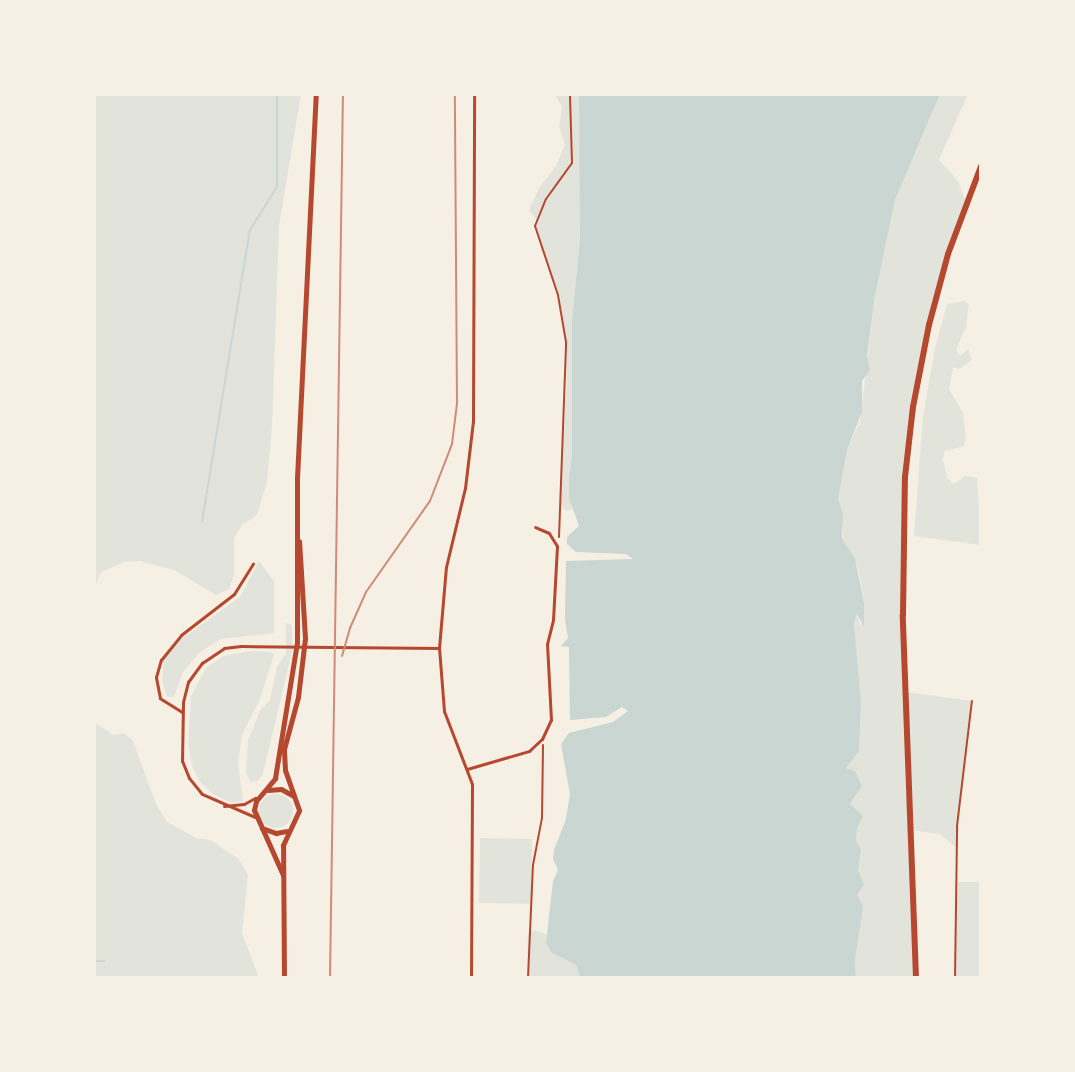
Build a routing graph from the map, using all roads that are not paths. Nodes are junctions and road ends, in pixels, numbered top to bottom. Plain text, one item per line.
1 (316, 94) edge
2 (474, 94) edge
3 (981, 166) edge
4 (296, 522) junction
5 (535, 527) dead end
6 (253, 564) dead end
7 (439, 648) junction
8 (972, 701) dead end
9 (182, 712) junction
10 (467, 769) junction
11 (267, 790) junction
12 (293, 796) junction
13 (259, 797) junction
14 (224, 806) junction
15 (255, 817) junction
16 (260, 827) junction
17 (287, 830) junction
18 (283, 875) junction
19 (284, 978) edge
20 (471, 978) edge
21 (916, 978) edge
22 (955, 978) edge

1 - 4 main road
2 - 7 street
3 - 21 highway
4 - 11 main road
4 - 12 main road
5 - 10 street
6 - 9 street
7 - 9 street
7 - 10 street
8 - 22 lane
9 - 14 street
10 - 20 street
11 - 12 main road
11 - 13 main road
12 - 17 main road
13 - 14 street
13 - 15 main road
14 - 15 street
15 - 16 main road
16 - 17 main road
16 - 18 main road
17 - 18 main road
18 - 19 main road

